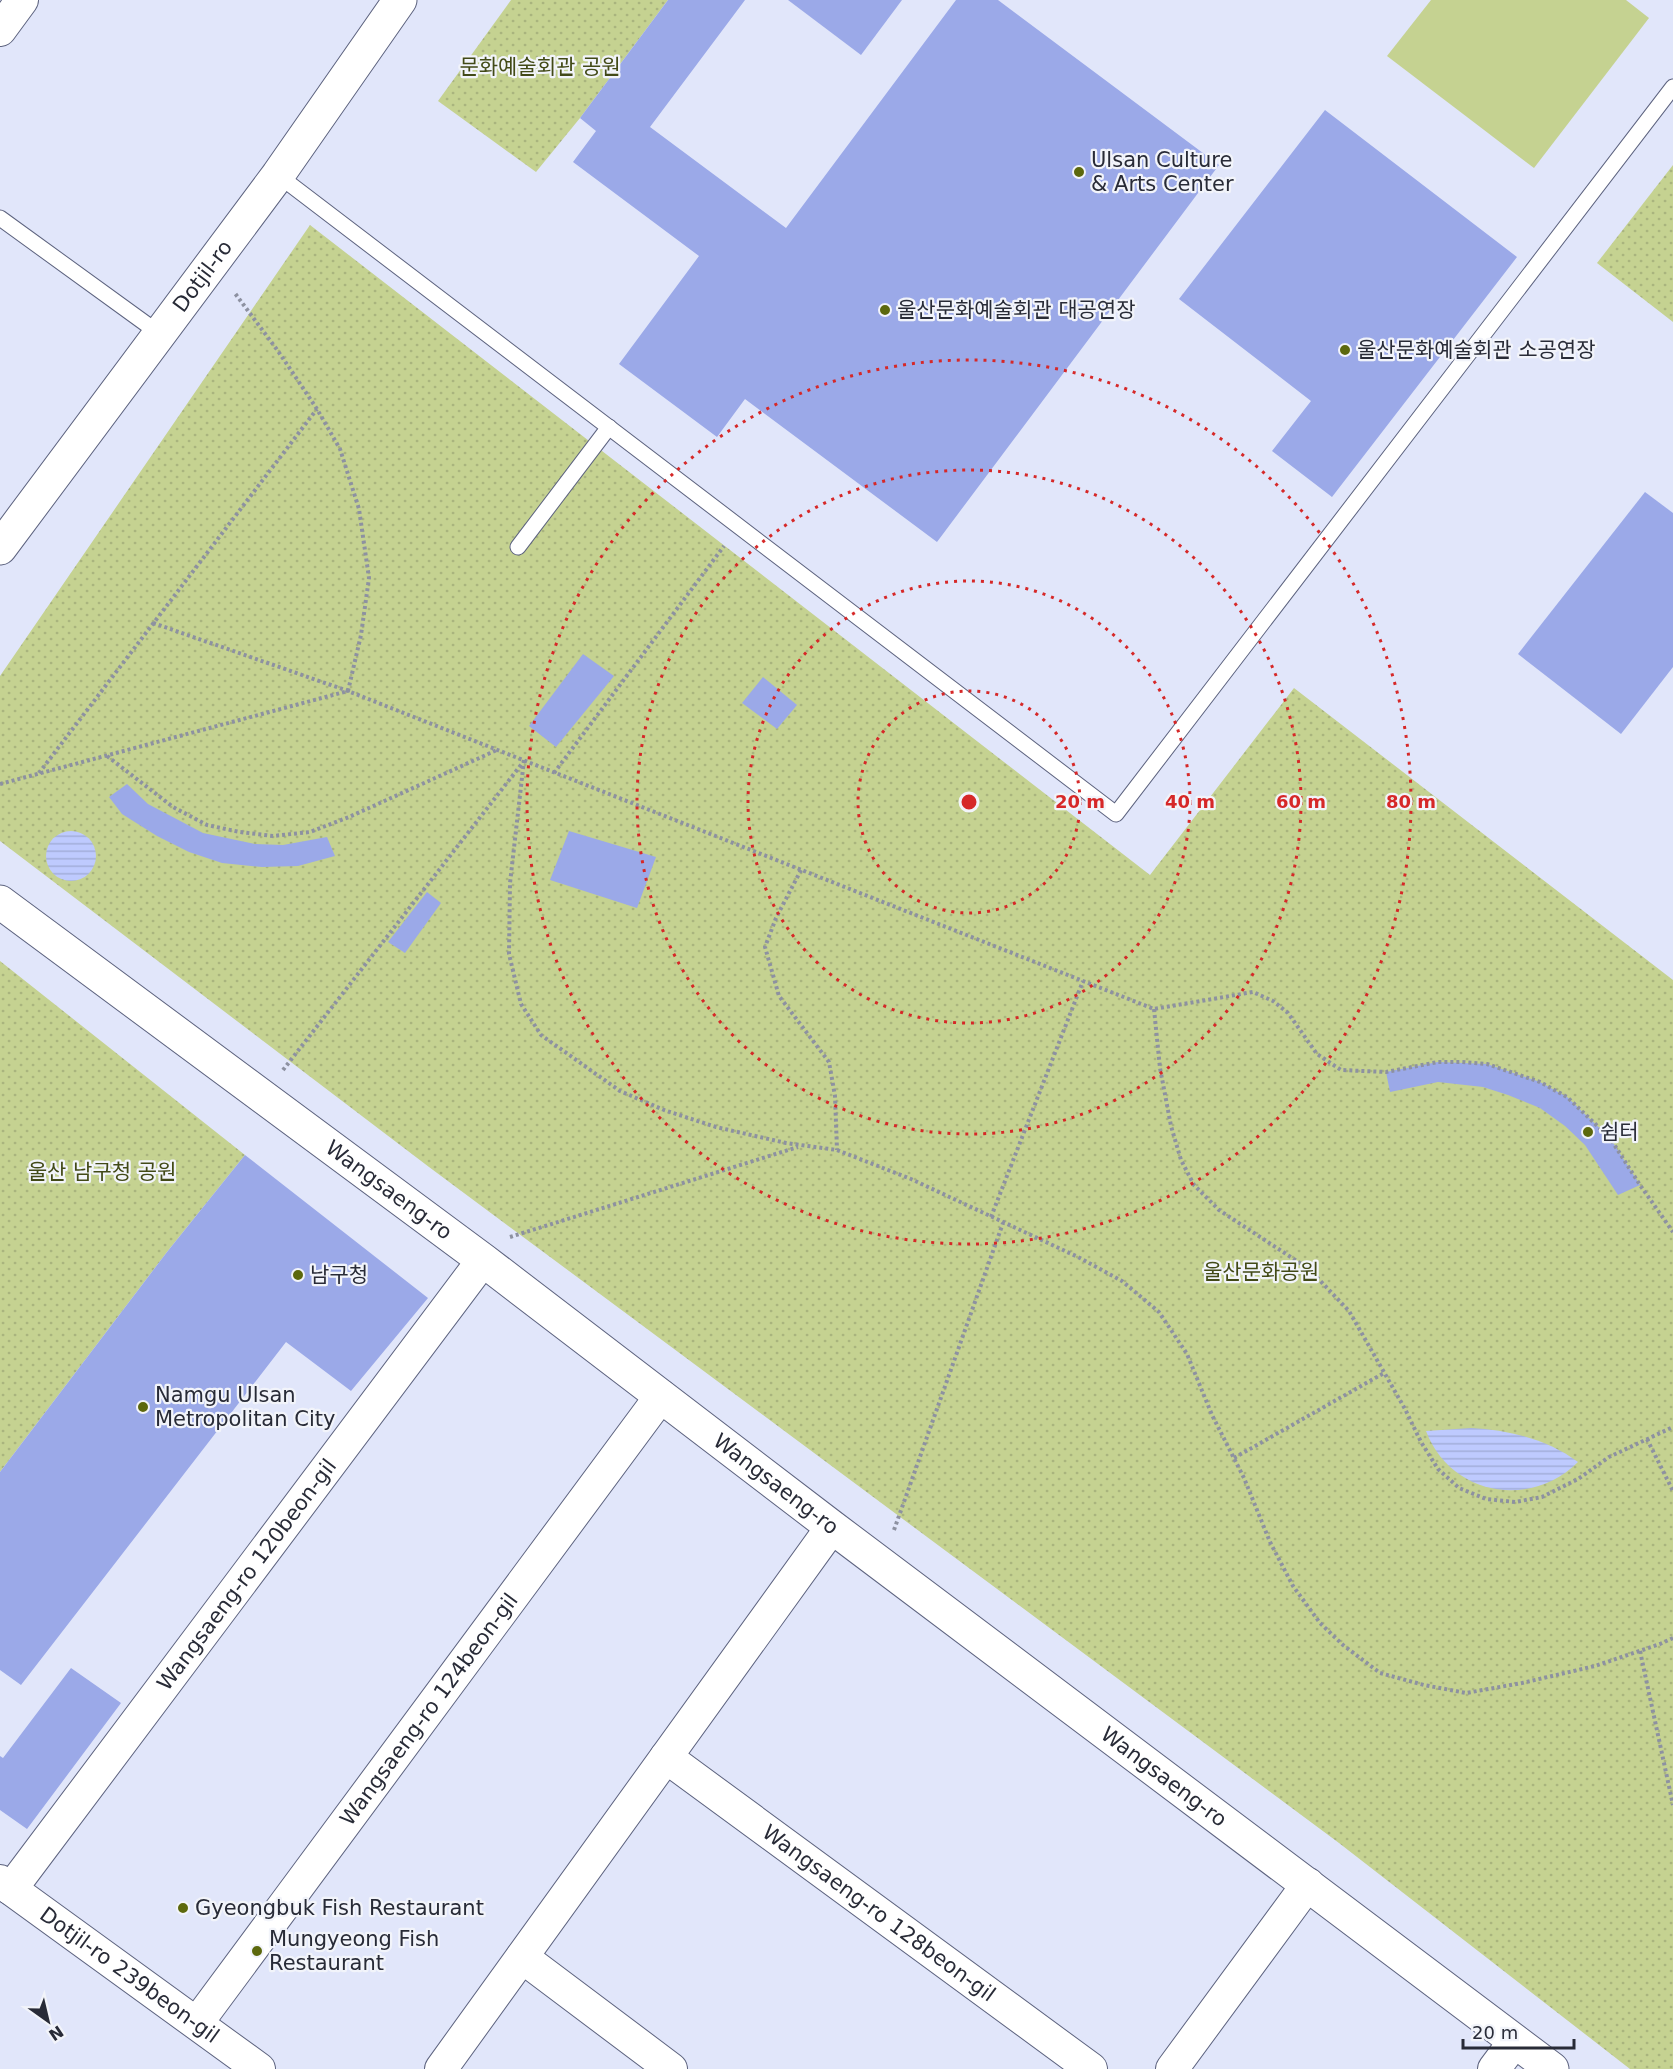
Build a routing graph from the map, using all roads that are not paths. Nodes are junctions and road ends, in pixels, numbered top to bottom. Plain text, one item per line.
1 (22, 0) edge
2 (400, 0) edge
3 (0, 30) edge
4 (1673, 87) edge
5 (278, 175) junction
6 (0, 218) edge
7 (160, 334) junction
8 (609, 427) junction
9 (518, 547) dead end
10 (0, 548) edge
11 (0, 902) edge
12 (476, 1255) junction
13 (661, 1396) junction
14 (832, 1527) junction
15 (666, 1757) junction
16 (1308, 1884) junction
17 (5, 1885) edge
18 (522, 1957) junction
19 (196, 2024) junction
20 (1515, 2040) junction
21 (259, 2069) edge
22 (441, 2069) edge
23 (671, 2069) edge
24 (1091, 2069) edge
25 (1172, 2069) edge
26 (1494, 2069) edge
27 (1552, 2069) edge

1 - 3 street
2 - 5 main road, Dotjil-ro
4 - 8 lane
5 - 7 main road, Dotjil-ro
5 - 8 lane
6 - 7 lane
7 - 10 main road, Dotjil-ro
8 - 9 lane
11 - 12 main road, Wangsaeng-ro
12 - 13 main road, Wangsaeng-ro
12 - 17 street, Wangsaeng-ro 120beon-gil
13 - 14 main road, Wangsaeng-ro
13 - 19 street, Wangsaeng-ro 124beon-gil
14 - 15 street
14 - 16 main road, Wangsaeng-ro
15 - 18 street
15 - 24 street, Wangsaeng-ro 128beon-gil
16 - 20 main road, Wangsaeng-ro
16 - 25 street
17 - 19 street, Dotjil-ro 239beon-gil
18 - 22 street
18 - 23 street
19 - 21 street, Dotjil-ro 239beon-gil
20 - 26 street
20 - 27 main road, Wangsaeng-ro

